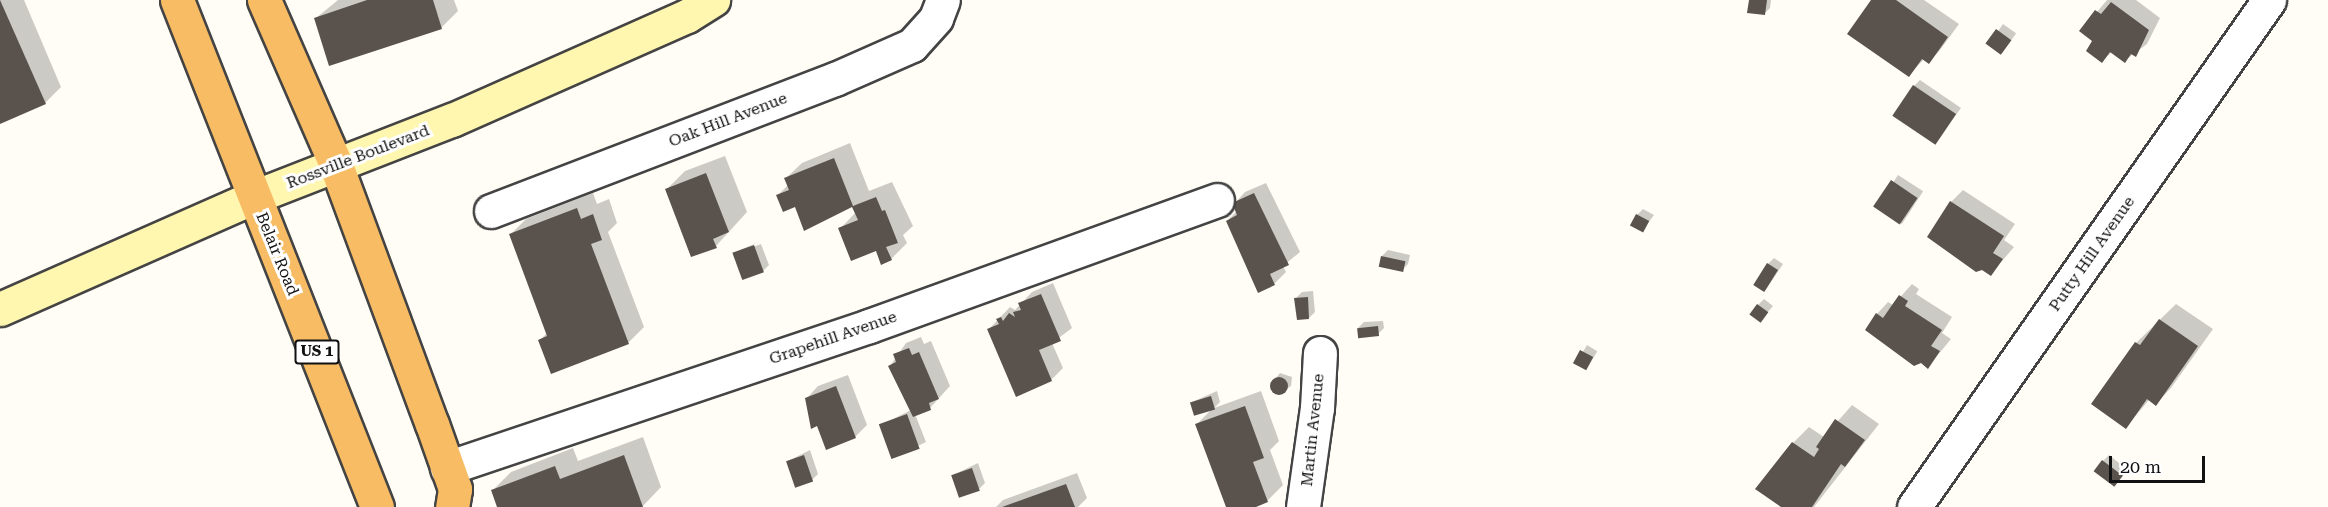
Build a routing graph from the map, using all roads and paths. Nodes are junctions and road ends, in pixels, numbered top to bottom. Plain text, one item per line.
1 (177, 0) edge
2 (264, 0) edge
3 (713, 0) edge
4 (943, 0) edge
5 (2269, 0) edge
6 (336, 165) junction
7 (254, 197) junction
8 (1217, 200) dead end
9 (491, 212) dead end
10 (0, 309) edge
11 (1320, 352) dead end
12 (447, 468) junction
13 (377, 507) edge
14 (452, 507) edge
15 (1303, 507) edge
16 (1914, 507) edge

1 - 7 highway, Belair Road / US 1
2 - 6 highway
3 - 6 main road, Rossville Boulevard
4 - 9 street, Oak Hill Avenue
5 - 16 street, Putty Hill Avenue
6 - 7 main road, Rossville Boulevard
6 - 12 highway
7 - 10 main road, Rossville Boulevard
7 - 13 highway, Belair Road / US 1
8 - 12 street, Grapehill Avenue
11 - 15 street, Martin Avenue
12 - 14 highway

